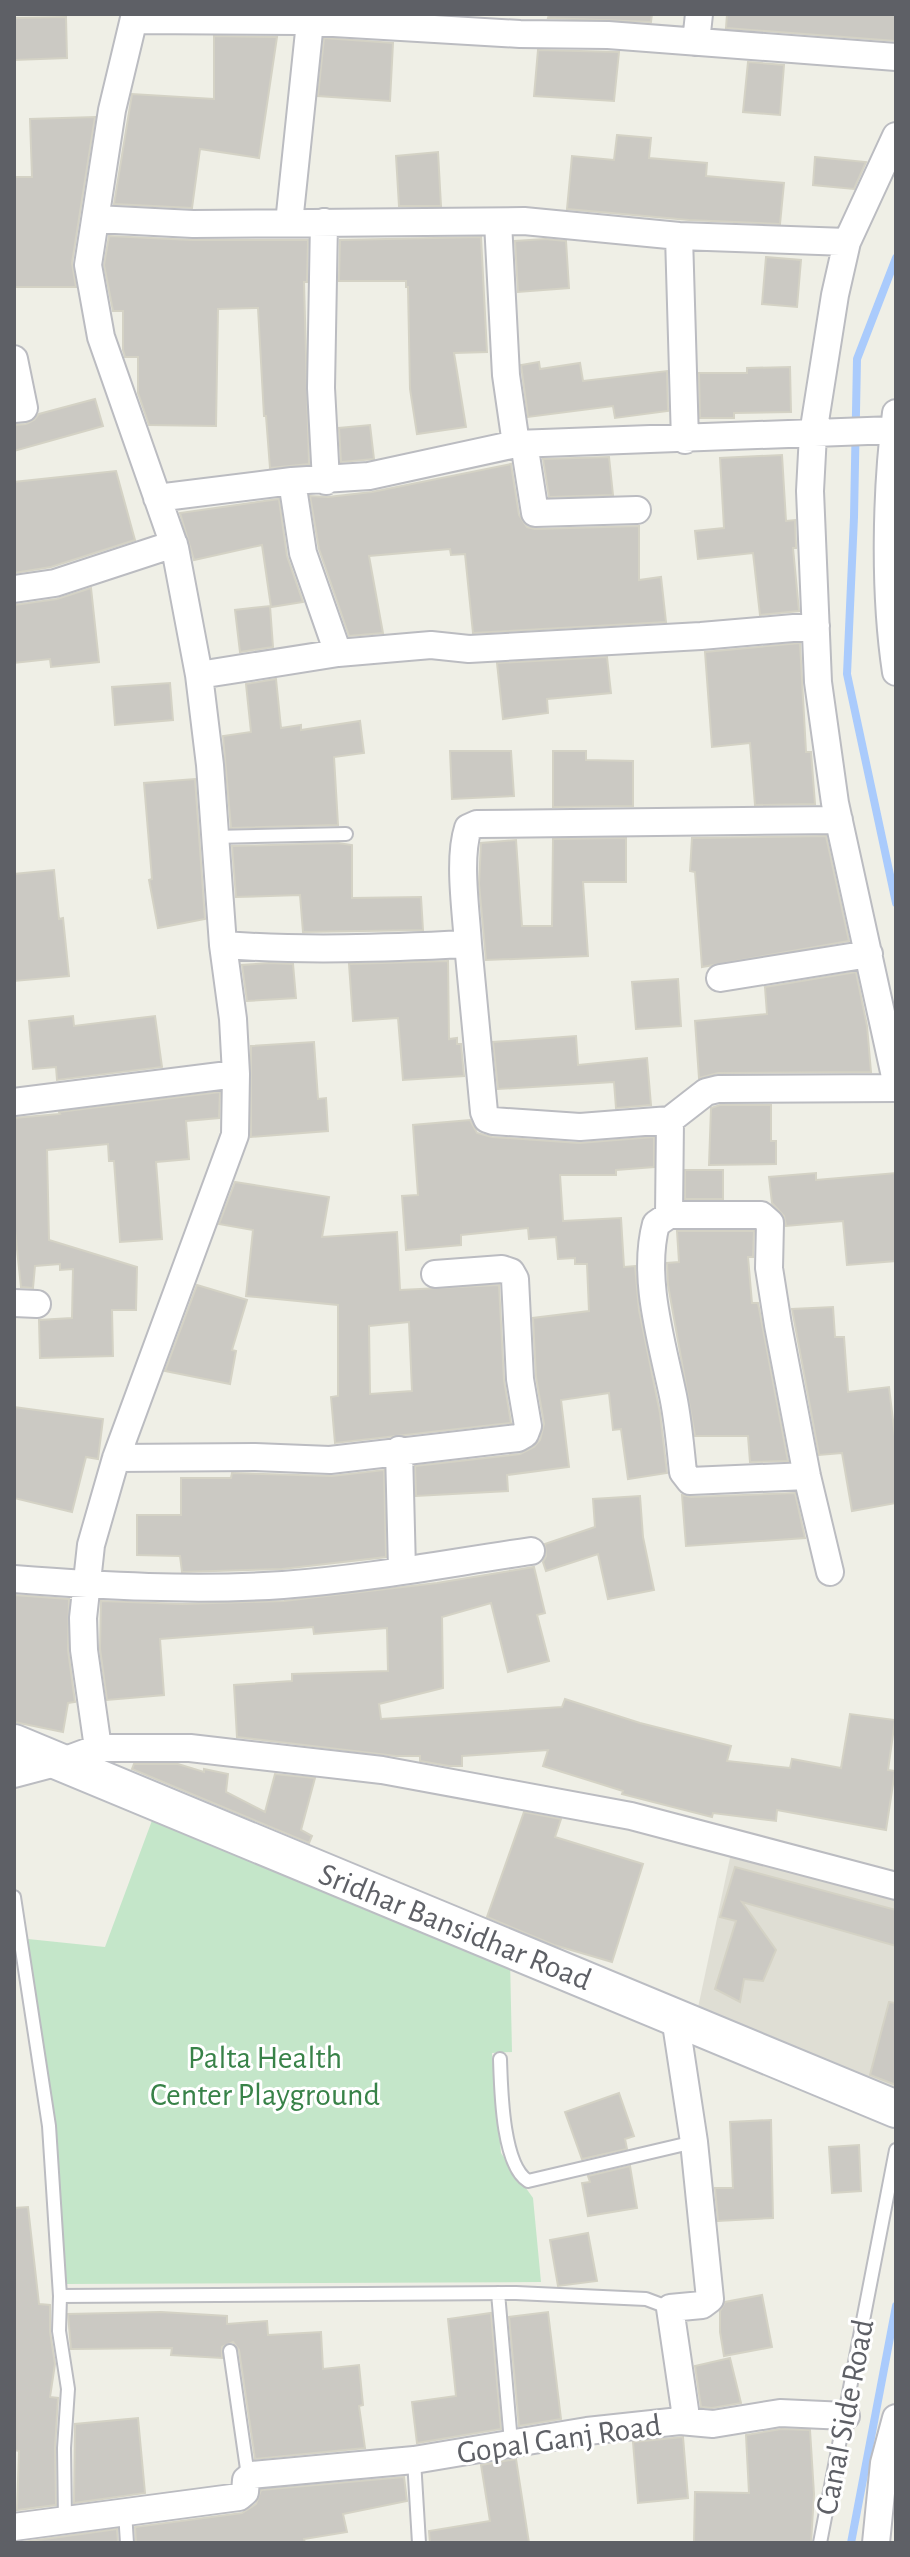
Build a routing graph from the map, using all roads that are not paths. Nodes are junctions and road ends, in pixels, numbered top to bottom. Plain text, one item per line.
1 (699, 14) edge
2 (135, 17) edge
3 (322, 20) edge
4 (520, 24) edge
5 (696, 42) junction
6 (896, 57) edge
7 (896, 136) edge
8 (96, 219) junction
9 (324, 222) junction
10 (498, 222) junction
11 (289, 223) junction
12 (679, 236) junction
13 (847, 242) junction
14 (14, 359) edge
15 (14, 409) edge
16 (895, 422) edge
17 (823, 433) junction
18 (685, 440) junction
19 (520, 444) junction
20 (292, 481) junction
21 (326, 481) junction
22 (157, 498) junction
23 (637, 510) dead end
24 (174, 544) junction
25 (14, 589) edge
26 (816, 626) junction
27 (338, 653) junction
28 (896, 672) edge
29 (199, 675) junction
30 (839, 820) junction
31 (346, 834) dead end
32 (214, 837) junction
33 (468, 944) junction
34 (223, 945) junction
35 (869, 954) junction
36 (720, 978) dead end
37 (236, 1074) junction
38 (896, 1081) edge
39 (896, 1088) edge
40 (14, 1102) edge
41 (670, 1120) junction
42 (669, 1215) junction
43 (435, 1274) dead end
44 (399, 1450) junction
45 (116, 1458) junction
46 (807, 1476) junction
47 (531, 1551) dead end
48 (402, 1570) junction
49 (830, 1572) dead end
50 (14, 1579) edge
51 (85, 1585) junction
52 (14, 1743) edge
53 (98, 1748) junction
54 (63, 1761) junction
55 (14, 1774) edge
56 (896, 1886) edge
57 (14, 1897) edge
58 (19, 1960) edge
59 (675, 2017) junction
60 (500, 2059) dead end
61 (896, 2109) edge
62 (694, 2142) junction
63 (896, 2150) edge
64 (498, 2293) junction
65 (60, 2296) junction
66 (670, 2308) junction
67 (230, 2351) dead end
68 (846, 2416) junction
69 (896, 2418) edge
70 (680, 2421) junction
71 (511, 2442) junction
72 (414, 2460) junction
73 (248, 2476) junction
74 (125, 2512) junction
75 (65, 2520) junction
76 (14, 2527) edge
77 (127, 2543) edge
78 (419, 2543) edge
79 (820, 2543) edge
80 (876, 2543) edge

1 - 5 street
2 - 3 street
2 - 8 street
3 - 4 street
3 - 11 street
4 - 5 street
5 - 6 street
7 - 13 street
8 - 11 street
8 - 22 street
9 - 10 street
9 - 11 street
9 - 21 street
10 - 12 street
10 - 19 street
12 - 13 street
12 - 18 street
13 - 17 street
14 - 15 street
16 - 17 street
16 - 28 street
17 - 18 street
17 - 26 street
18 - 19 street
19 - 21 street
19 - 23 street
20 - 21 street
20 - 22 street
20 - 27 street
22 - 24 street
24 - 25 street
24 - 29 street
26 - 27 street
26 - 30 street
27 - 29 street
29 - 32 street
30 - 33 street
30 - 35 street
31 - 32 lane
32 - 34 street
33 - 34 street
33 - 41 street
34 - 37 street
35 - 36 street
35 - 38 street
37 - 40 street
37 - 45 street
39 - 41 street
41 - 42 street
42 - 46 street
42 - 46 street
43 - 44 street
44 - 45 street
44 - 48 street
45 - 51 street
46 - 49 street
47 - 48 street
48 - 51 street
50 - 51 street
51 - 53 street
52 - 54 street, Sridhar Bansidhar Road
53 - 54 street
53 - 56 street
54 - 55 street
54 - 59 street, Sridhar Bansidhar Road
57 - 58 lane
58 - 65 lane
59 - 61 street, Sridhar Bansidhar Road
59 - 62 street
60 - 62 lane
62 - 66 street
63 - 68 lane, Canal Side Road
64 - 65 lane
64 - 66 lane
64 - 71 lane
65 - 75 lane
66 - 70 street, Gopal Ganj Road
67 - 73 lane
68 - 70 street
68 - 79 lane, Canal Side Road
69 - 80 street
70 - 71 street, Gopal Ganj Road
71 - 72 street, Gopal Ganj Road
72 - 73 street, Gopal Ganj Road
72 - 78 lane
73 - 74 street
74 - 75 street
74 - 77 lane
75 - 76 street

